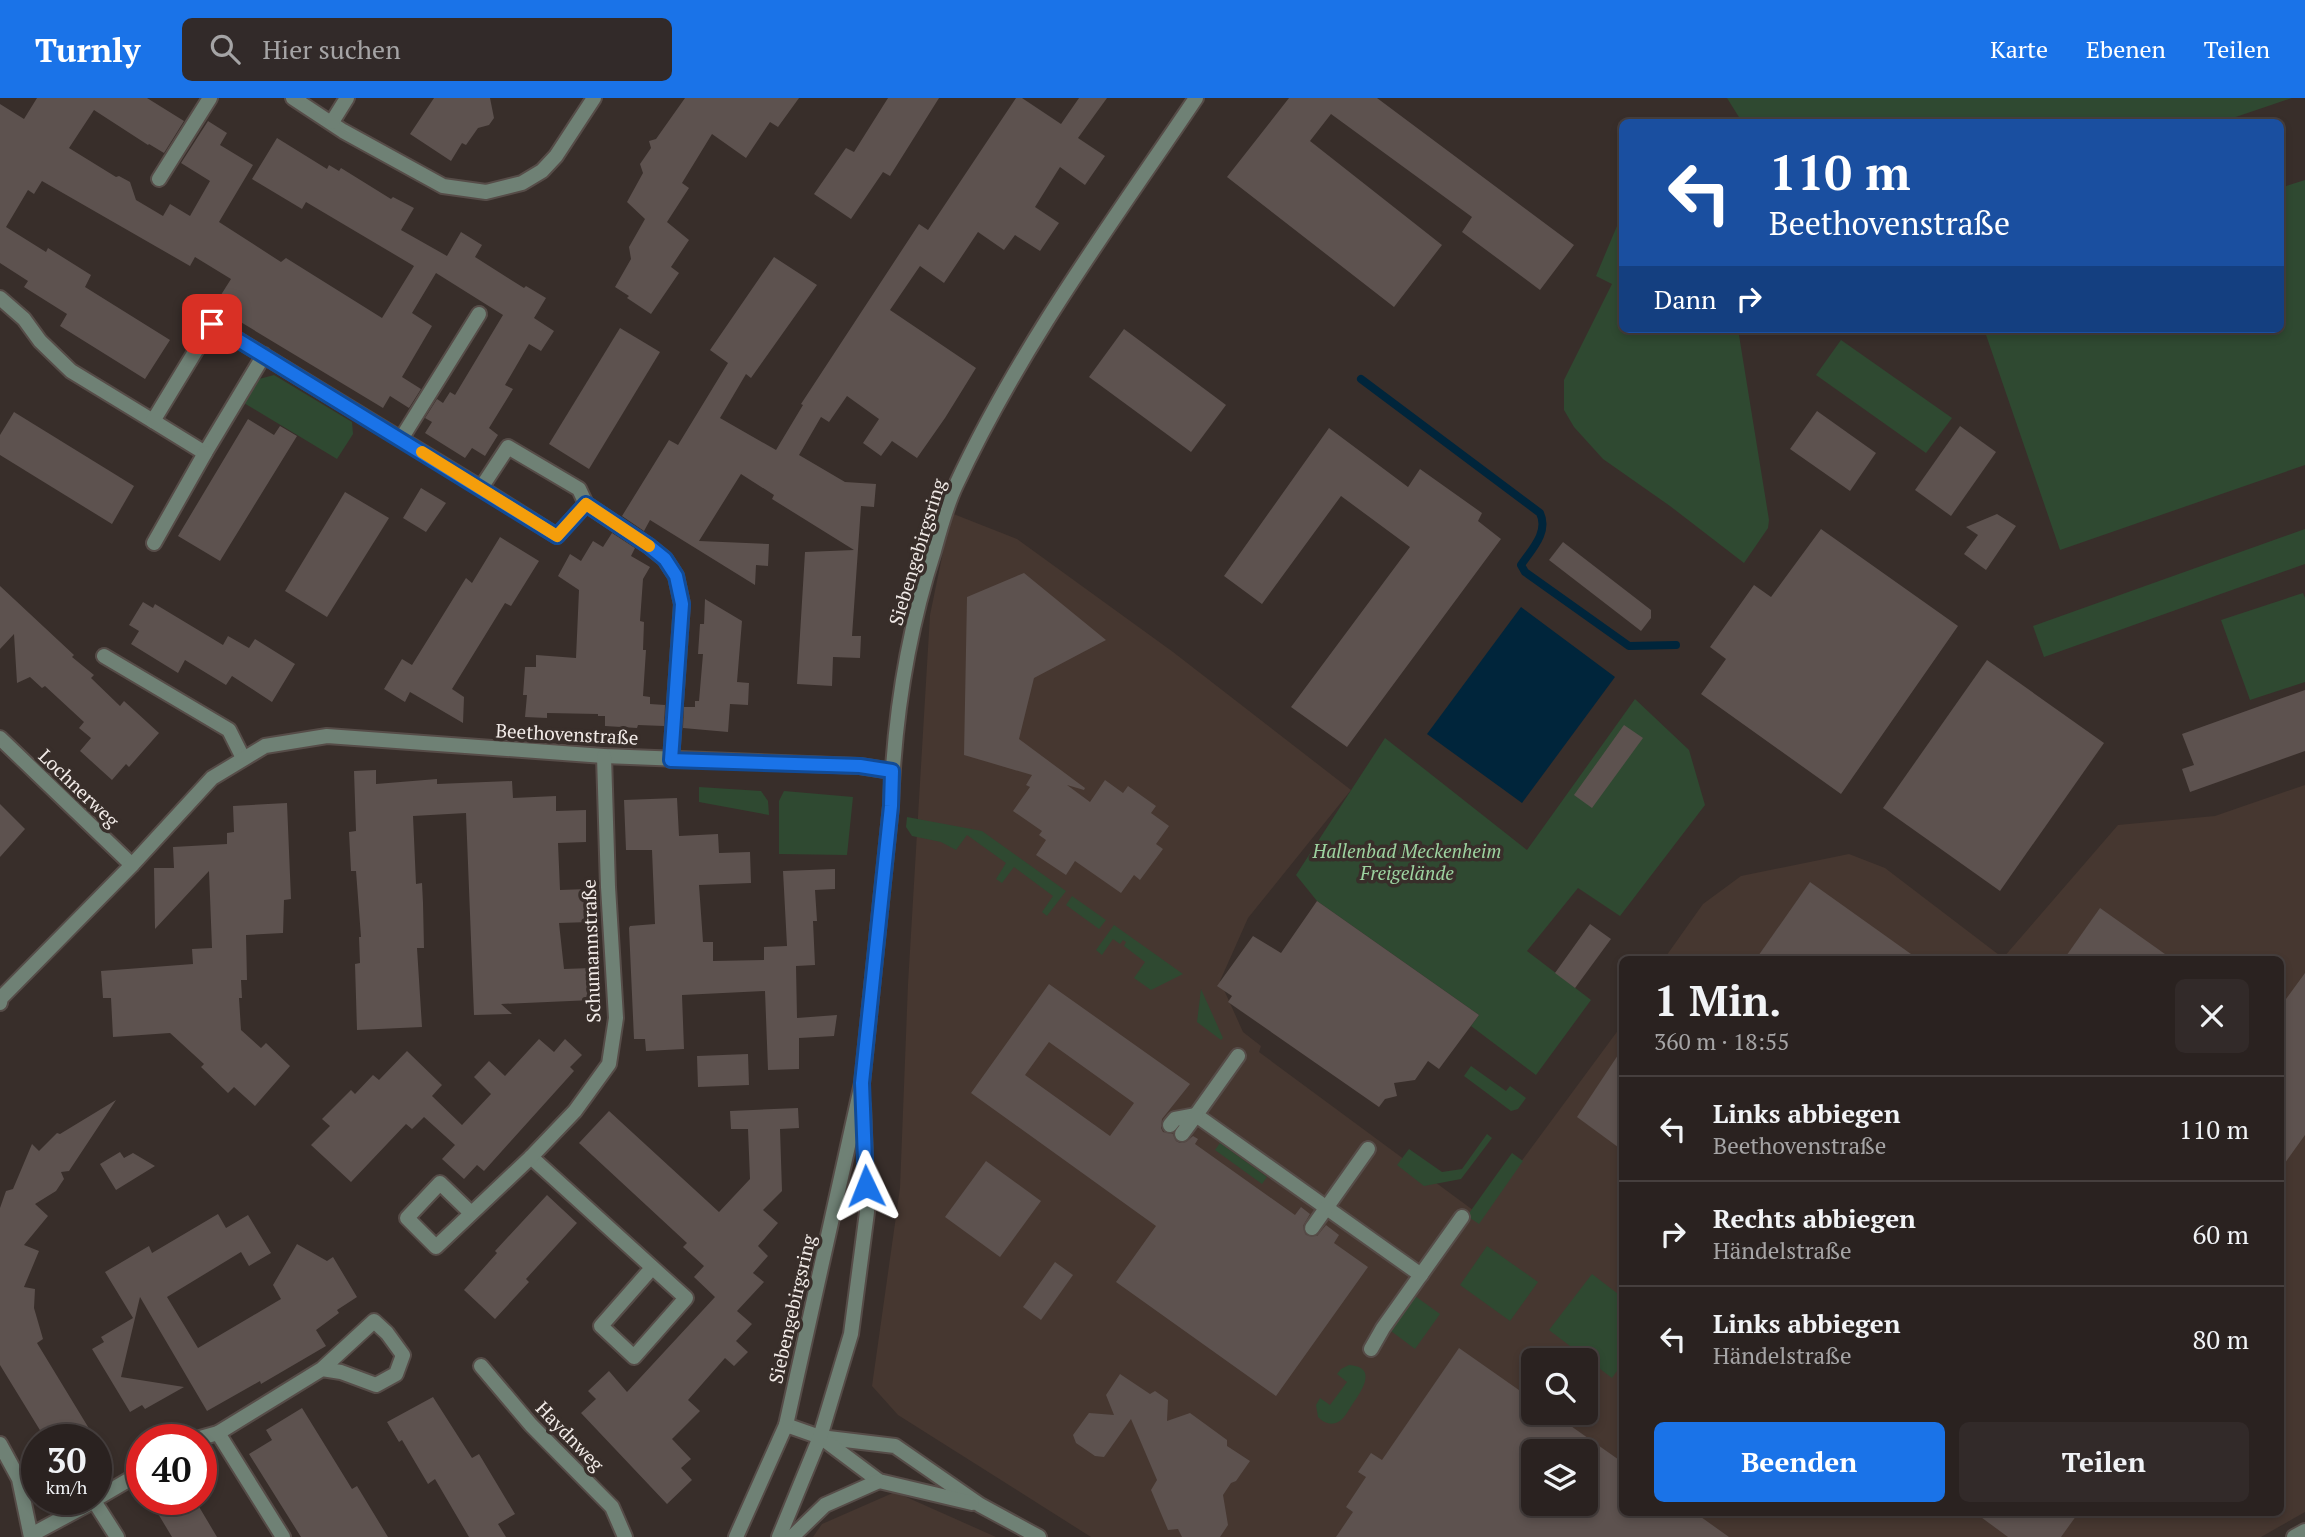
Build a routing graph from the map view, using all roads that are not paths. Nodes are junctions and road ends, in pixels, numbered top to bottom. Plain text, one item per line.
1 (210, 98) edge
2 (293, 98) edge
3 (347, 98) edge
4 (594, 98) edge
5 (1196, 98) edge
6 (332, 122) junction
7 (159, 179) dead end
8 (0, 298) edge
9 (479, 314) dead end
10 (264, 355) junction
11 (153, 421) junction
12 (401, 439) junction
13 (205, 453) junction
14 (481, 488) junction
15 (586, 504) junction
16 (154, 543) dead end
17 (104, 656) dead end
18 (0, 738) edge
19 (604, 756) junction
20 (243, 758) junction
21 (671, 760) junction
22 (892, 771) junction
23 (132, 865) junction
24 (0, 1003) edge
25 (1238, 1056) dead end
26 (862, 1083) junction
27 (1196, 1115) junction
28 (1170, 1125) dead end
29 (1182, 1134) dead end
30 (1368, 1149) dead end
31 (531, 1157) junction
32 (1326, 1208) junction
33 (471, 1213) junction
34 (1462, 1217) dead end
35 (1312, 1228) dead end
36 (652, 1268) junction
37 (1421, 1275) junction
38 (1371, 1349) dead end
39 (481, 1366) dead end
40 (322, 1369) junction
41 (786, 1425) junction
42 (218, 1433) joint
43 (820, 1437) junction
44 (0, 1444) edge
45 (879, 1481) junction
46 (980, 1505) junction
47 (68, 1515) edge
48 (104, 1515) edge
49 (2305, 1531) edge
50 (31, 1536) edge
51 (117, 1537) edge
52 (283, 1537) edge
53 (625, 1537) edge
54 (736, 1537) edge
55 (779, 1537) edge
56 (792, 1537) edge
57 (1039, 1537) edge
58 (2294, 1537) edge

1 - 7 street
2 - 6 street
3 - 6 street
4 - 6 street
5 - 22 street, Siebengebirgsring
8 - 11 street
9 - 12 street
10 - 11 street
10 - 12 street
10 - 13 street
11 - 13 street
12 - 14 street
13 - 16 street
14 - 15 street
14 - 15 street
15 - 21 street
17 - 20 street
18 - 23 street, Lochnerweg
19 - 20 street, Beethovenstraße
19 - 21 street, Beethovenstraße
19 - 31 street, Schumannstraße
20 - 23 street, Beethovenstraße
21 - 22 street, Beethovenstraße
22 - 26 street, Siebengebirgsring
23 - 24 street, Beethovenstraße
25 - 27 street
26 - 41 street, Siebengebirgsring
26 - 43 street, Siebengebirgsring
27 - 28 street
27 - 29 street
27 - 32 street
30 - 32 street
31 - 33 street, Schumannstraße
31 - 36 street
32 - 35 street
32 - 37 street
33 - 33 street, Schumannstraße
34 - 37 street
36 - 36 street
37 - 38 street
39 - 53 street, Haydnweg
40 - 40 street
40 - 42 street
41 - 43 street
41 - 54 street, Siebengebirgsring
42 - 52 street
43 - 45 street
43 - 46 street
43 - 55 street, Siebengebirgsring
44 - 50 street
45 - 46 street
45 - 56 street
46 - 57 street
47 - 50 street
48 - 51 street
49 - 58 street

